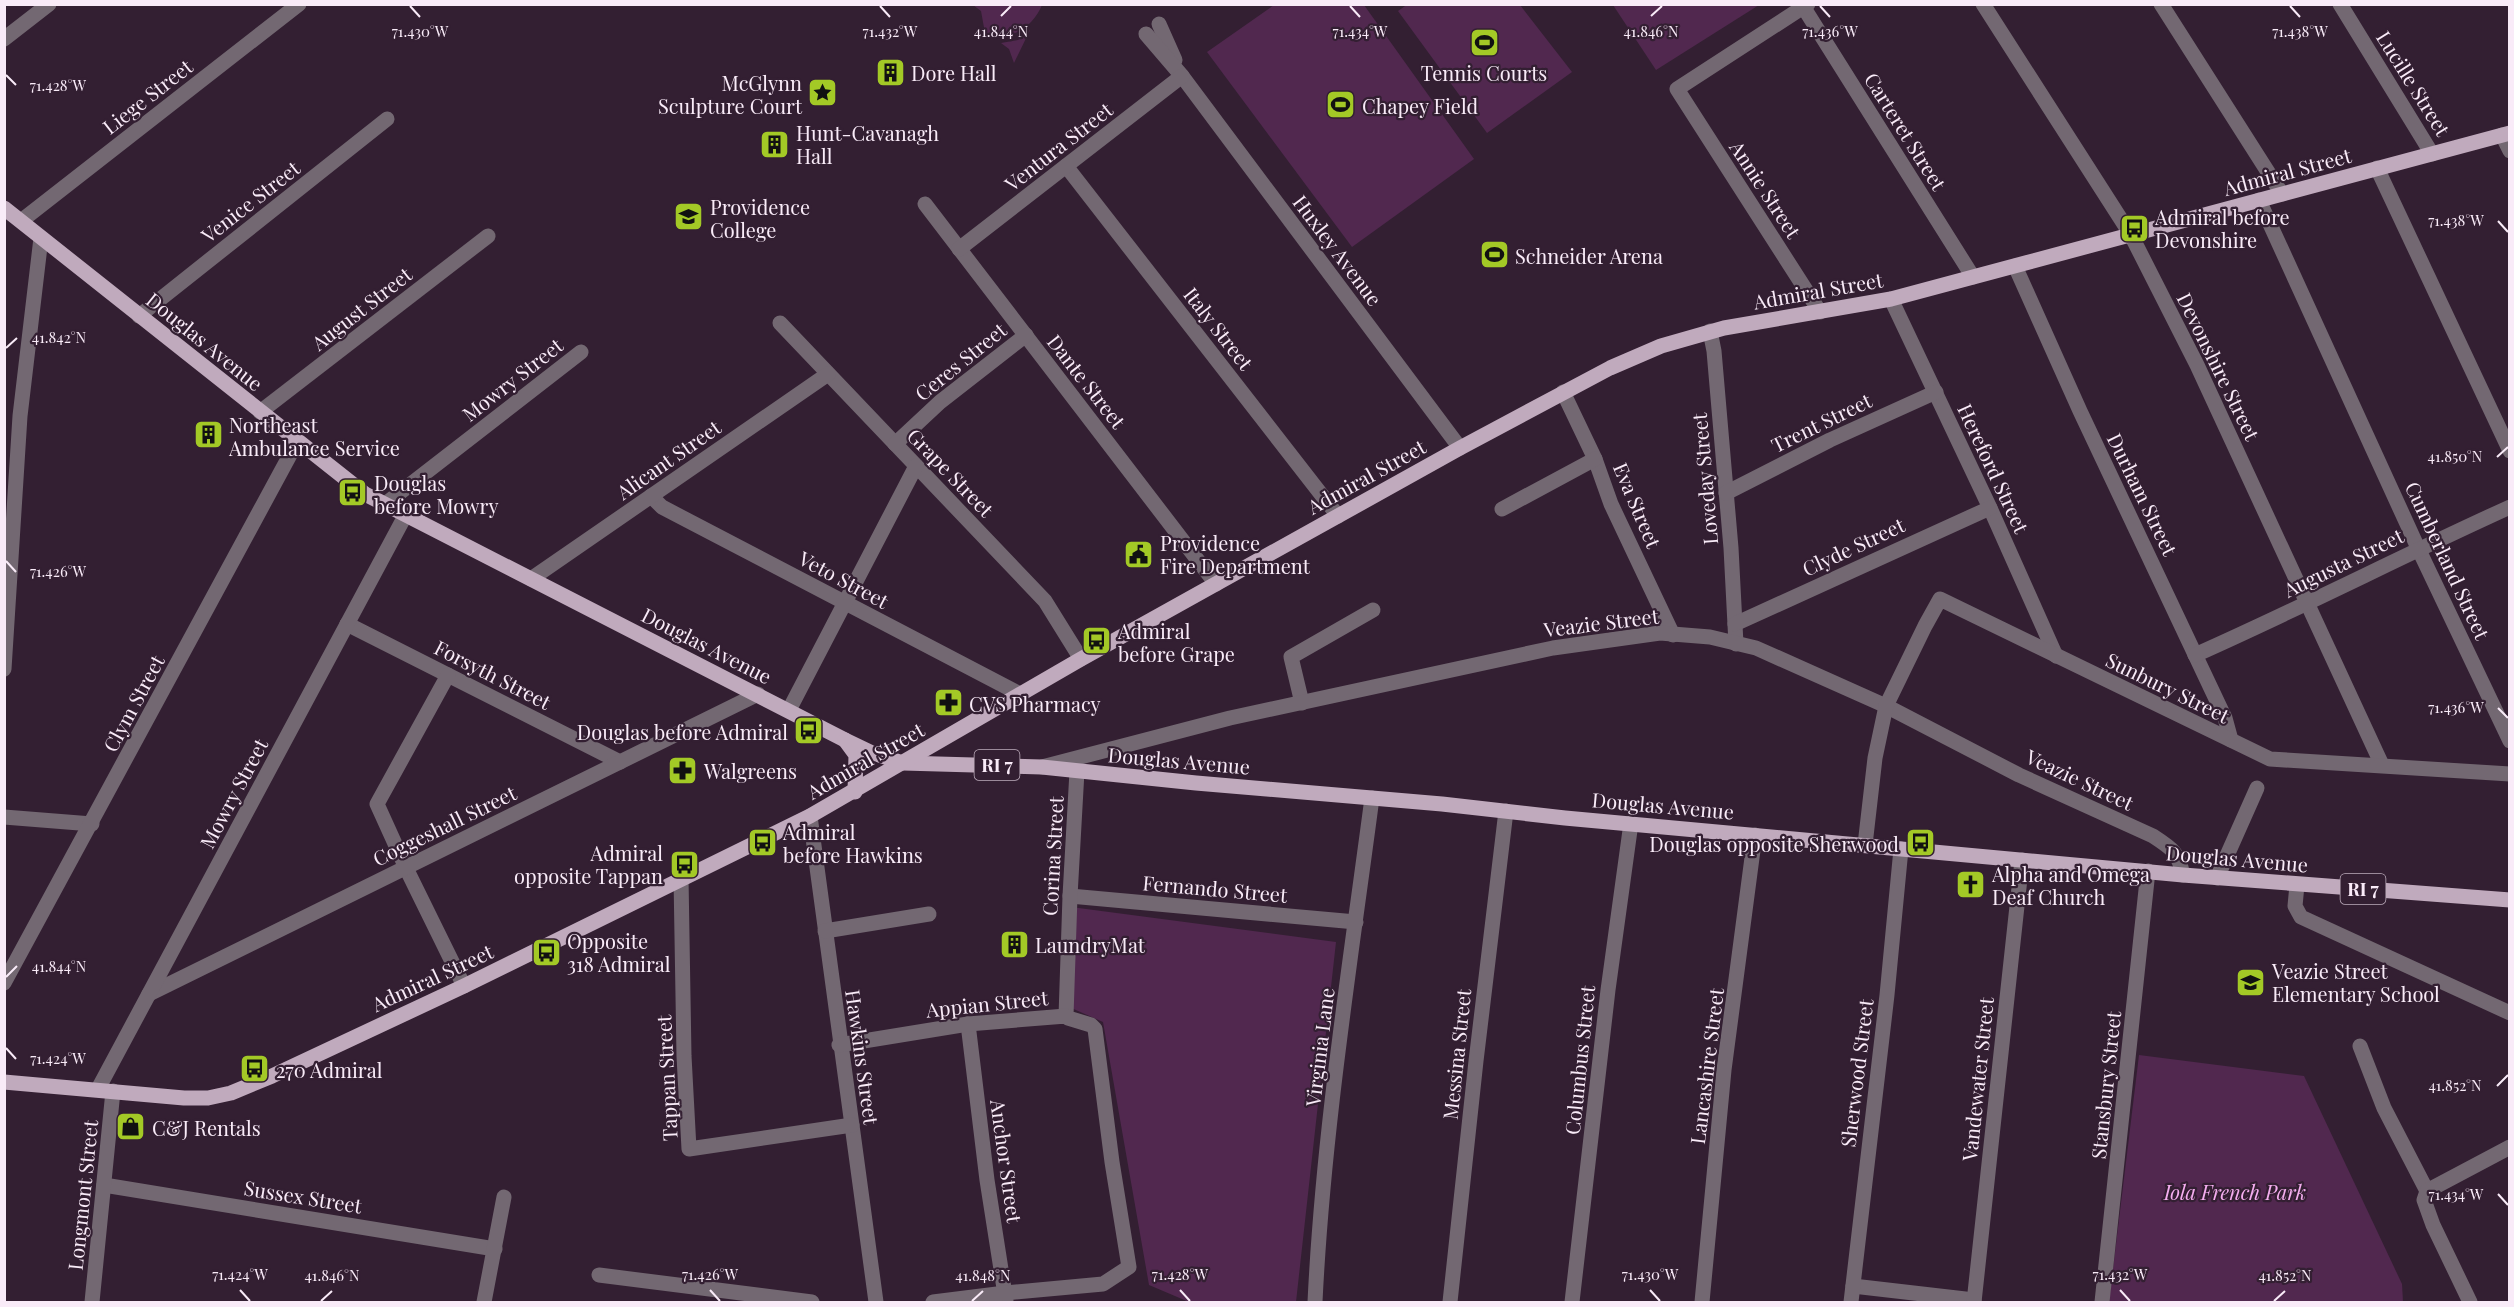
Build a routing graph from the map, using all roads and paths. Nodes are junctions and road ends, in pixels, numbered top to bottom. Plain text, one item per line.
1 (49, 4) edge
2 (299, 4) edge
3 (1983, 4) edge
4 (2161, 4) edge
5 (2340, 4) edge
6 (1806, 6) edge
7 (1159, 24) dead end
8 (1146, 34) dead end
9 (4, 39) edge
10 (1182, 76) junction
11 (387, 119) dead end
12 (2506, 134) edge
13 (2510, 150) edge
14 (2432, 153) junction
15 (1066, 166) junction
16 (2377, 168) junction
17 (2282, 194) junction
18 (2259, 200) junction
19 (925, 204) dead end
20 (4, 208) edge
21 (21, 221) junction
22 (2131, 235) junction
23 (488, 236) dead end
24 (41, 238) junction
25 (959, 249) junction
26 (2015, 266) junction
27 (1973, 277) junction
28 (1891, 299) junction
29 (1820, 312) junction
30 (139, 316) junction
31 (780, 323) dead end
32 (1710, 331) junction
33 (1026, 335) junction
34 (581, 352) dead end
35 (828, 374) junction
36 (1563, 392) junction
37 (1936, 392) junction
38 (260, 412) junction
39 (4, 414) edge
40 (20, 416) junction
41 (297, 442) junction
42 (895, 444) junction
43 (1460, 448) junction
44 (2510, 451) edge
45 (1595, 459) junction
46 (915, 466) junction
47 (1726, 493) junction
48 (651, 496) junction
49 (384, 505) junction
50 (1990, 507) junction
51 (2510, 507) edge
52 (1502, 509) dead end
53 (405, 516) junction
54 (1338, 516) junction
55 (2418, 548) junction
56 (531, 579) junction
57 (1216, 584) junction
58 (844, 603) junction
59 (2306, 604) junction
60 (1373, 610) dead end
61 (347, 624) junction
62 (1735, 624) junction
63 (1673, 635) junction
64 (1736, 644) junction
65 (2195, 655) junction
66 (2056, 656) junction
67 (1081, 659) junction
68 (4, 669) edge
69 (448, 675) junction
70 (758, 694) junction
71 (1020, 694) junction
72 (1302, 703) junction
73 (1886, 706) junction
74 (789, 710) junction
75 (845, 740) junction
76 (2231, 740) junction
77 (2510, 741) edge
78 (620, 762) junction
79 (903, 763) junction
80 (2382, 765) junction
81 (1042, 767) junction
82 (1077, 771) junction
83 (2510, 774) edge
84 (2257, 788) dead end
85 (855, 792) junction
86 (1372, 798) junction
87 (1506, 811) junction
88 (810, 816) junction
89 (4, 817) edge
90 (1631, 823) junction
91 (92, 824) junction
92 (1755, 835) junction
93 (1866, 845) junction
94 (1901, 849) junction
95 (2022, 860) junction
96 (405, 868) junction
97 (2148, 871) junction
98 (2183, 876) junction
99 (681, 877) junction
100 (2217, 878) junction
101 (2297, 885) junction
102 (1070, 896) junction
103 (2510, 900) edge
104 (929, 914) dead end
105 (1356, 922) junction
106 (825, 931) junction
107 (4, 983) edge
108 (464, 986) junction
109 (149, 994) junction
110 (2510, 1013) edge
111 (1066, 1016) junction
112 (968, 1024) junction
113 (839, 1045) junction
114 (2361, 1046) dead end
115 (4, 1082) edge
116 (105, 1090) junction
117 (852, 1125) junction
118 (2510, 1147) edge
119 (104, 1185) junction
120 (2427, 1191) junction
121 (504, 1197) dead end
122 (495, 1249) junction
123 (599, 1275) dead end
124 (1854, 1286) junction
125 (715, 1296) edge
126 (1006, 1298) edge
127 (1974, 1301) edge
128 (92, 1302) edge
129 (484, 1302) edge
130 (812, 1302) edge
131 (876, 1302) edge
132 (933, 1302) edge
133 (1315, 1302) edge
134 (1450, 1302) edge
135 (1572, 1302) edge
136 (1702, 1302) edge
137 (1851, 1302) edge
138 (2102, 1302) edge
139 (2470, 1302) edge

1 - 9 street
2 - 21 street, Liege Street
3 - 22 street, Devonshire Street
4 - 17 street
5 - 14 street, Lucille Street
6 - 27 street, Carteret Street
6 - 29 street, Annie Street
7 - 10 street, Huxley Avenue
8 - 10 street, Huxley Avenue
10 - 15 street, Ventura Street
10 - 43 street, Huxley Avenue
11 - 30 street, Venice Street
12 - 13 street
12 - 14 main road, Admiral Street
14 - 16 main road, Admiral Street
15 - 25 street, Ventura Street
15 - 54 street, Italy Street
16 - 17 main road, Admiral Street
16 - 44 street
17 - 18 main road, Admiral Street
18 - 22 main road, Admiral Street
18 - 55 street, Cumberland Street
19 - 25 street, Dante Street
20 - 21 main road, Douglas Avenue / RI 7
21 - 24 main road, Douglas Avenue / RI 7
22 - 26 main road, Admiral Street
22 - 59 street, Devonshire Street
23 - 38 street, August Street
24 - 30 main road, Douglas Avenue / RI 7
24 - 40 street
25 - 33 street, Dante Street
26 - 27 main road, Admiral Street
26 - 65 street, Durham Street
27 - 28 main road, Admiral Street
28 - 29 main road, Admiral Street
28 - 37 street, Hereford Street
29 - 32 main road, Admiral Street
30 - 38 main road, Douglas Avenue / RI 7
31 - 35 street, Grape Street
32 - 36 main road, Admiral Street
32 - 47 street, Loveday Street
33 - 42 street, Ceres Street
33 - 57 street, Dante Street
34 - 49 street, Mowry Street
35 - 42 street, Grape Street
35 - 48 street, Alicant Street
36 - 43 main road, Admiral Street
36 - 45 street, Eva Street
37 - 47 street, Trent Street
37 - 50 street, Hereford Street
38 - 41 main road, Douglas Avenue / RI 7
39 - 40 street
40 - 68 street
41 - 49 main road, Douglas Avenue / RI 7
41 - 91 street, Clym Street
42 - 46 street, Grape Street
43 - 54 main road, Admiral Street
45 - 52 street
45 - 63 street, Eva Street
46 - 58 street
46 - 67 street, Grape Street
47 - 62 street, Loveday Street
48 - 56 street, Alicant Street
48 - 58 street, Veto Street
49 - 53 main road, Douglas Avenue / RI 7
50 - 62 street, Clyde Street
50 - 66 street, Hereford Street
51 - 55 street, Augusta Street
53 - 56 main road, Douglas Avenue / RI 7
53 - 61 street, Mowry Street
54 - 57 main road, Admiral Street
55 - 59 street, Augusta Street
55 - 77 street, Cumberland Street
56 - 70 main road, Douglas Avenue / RI 7
57 - 67 main road, Admiral Street
58 - 71 street, Veto Street
58 - 74 street
59 - 65 street, Augusta Street
59 - 80 street, Devonshire Street
60 - 72 street
61 - 69 street, Forsyth Street
61 - 109 street, Mowry Street
62 - 64 street, Loveday Street
63 - 64 street, Veazie Street
63 - 72 street, Veazie Street
64 - 73 street, Veazie Street
65 - 76 street, Durham Street
66 - 73 street, Sunbury Street
66 - 76 street, Sunbury Street
67 - 71 main road, Admiral Street
69 - 78 street, Forsyth Street
69 - 96 street
70 - 74 main road, Douglas Avenue / RI 7
70 - 78 street, Coggeshall Street
71 - 79 main road, Admiral Street
72 - 81 street, Veazie Street
73 - 93 street
73 - 98 street, Veazie Street
74 - 75 main road, Douglas Avenue / RI 7
75 - 79 main road, Douglas Avenue / RI 7
75 - 85 main road
76 - 80 street, Sunbury Street
78 - 96 street, Coggeshall Street
79 - 81 main road, Douglas Avenue / RI 7
79 - 85 main road, Admiral Street
80 - 83 street, Sunbury Street
81 - 82 main road, Douglas Avenue / RI 7
82 - 86 main road, Douglas Avenue / RI 7
82 - 102 street, Corina Street
84 - 100 street
85 - 88 main road, Admiral Street
86 - 87 main road, Douglas Avenue / RI 7
86 - 105 street, Virginia Lane
87 - 90 main road, Douglas Avenue / RI 7
87 - 134 street, Messina Street
88 - 99 main road, Admiral Street
88 - 106 street, Hawkins Street
89 - 91 street
90 - 92 main road, Douglas Avenue / RI 7
90 - 135 street, Columbus Street
91 - 107 street, Clym Street
92 - 93 main road, Douglas Avenue / RI 7
92 - 136 street, Lancashire Street
93 - 94 main road, Douglas Avenue / RI 7
94 - 95 main road, Douglas Avenue / RI 7
94 - 124 street, Sherwood Street
95 - 97 main road, Douglas Avenue / RI 7
95 - 127 street, Vandewater Street
96 - 108 street
96 - 109 street, Coggeshall Street
97 - 98 main road, Douglas Avenue / RI 7
97 - 138 street, Stansbury Street
98 - 100 main road, Douglas Avenue / RI 7
99 - 108 main road, Admiral Street
99 - 117 street, Tappan Street
100 - 101 main road, Douglas Avenue / RI 7
101 - 103 main road, Douglas Avenue / RI 7
101 - 110 street
102 - 105 street, Fernando Street
102 - 111 street, Corina Street
104 - 106 street
105 - 133 street, Virginia Lane
106 - 113 street, Hawkins Street
108 - 116 main road, Admiral Street
109 - 116 street, Mowry Street
111 - 112 street, Appian Street
111 - 126 street, Appian Street
112 - 113 street, Appian Street
112 - 126 street, Anchor Street
113 - 117 street, Hawkins Street
114 - 120 street
115 - 116 main road, Admiral Street
116 - 119 street, Longmont Street
117 - 131 street, Hawkins Street
118 - 120 street
119 - 122 street, Sussex Street
119 - 128 street, Longmont Street
120 - 139 street
121 - 122 street
122 - 129 street
123 - 125 street
124 - 127 street
124 - 137 street, Sherwood Street
125 - 130 street
126 - 132 street

